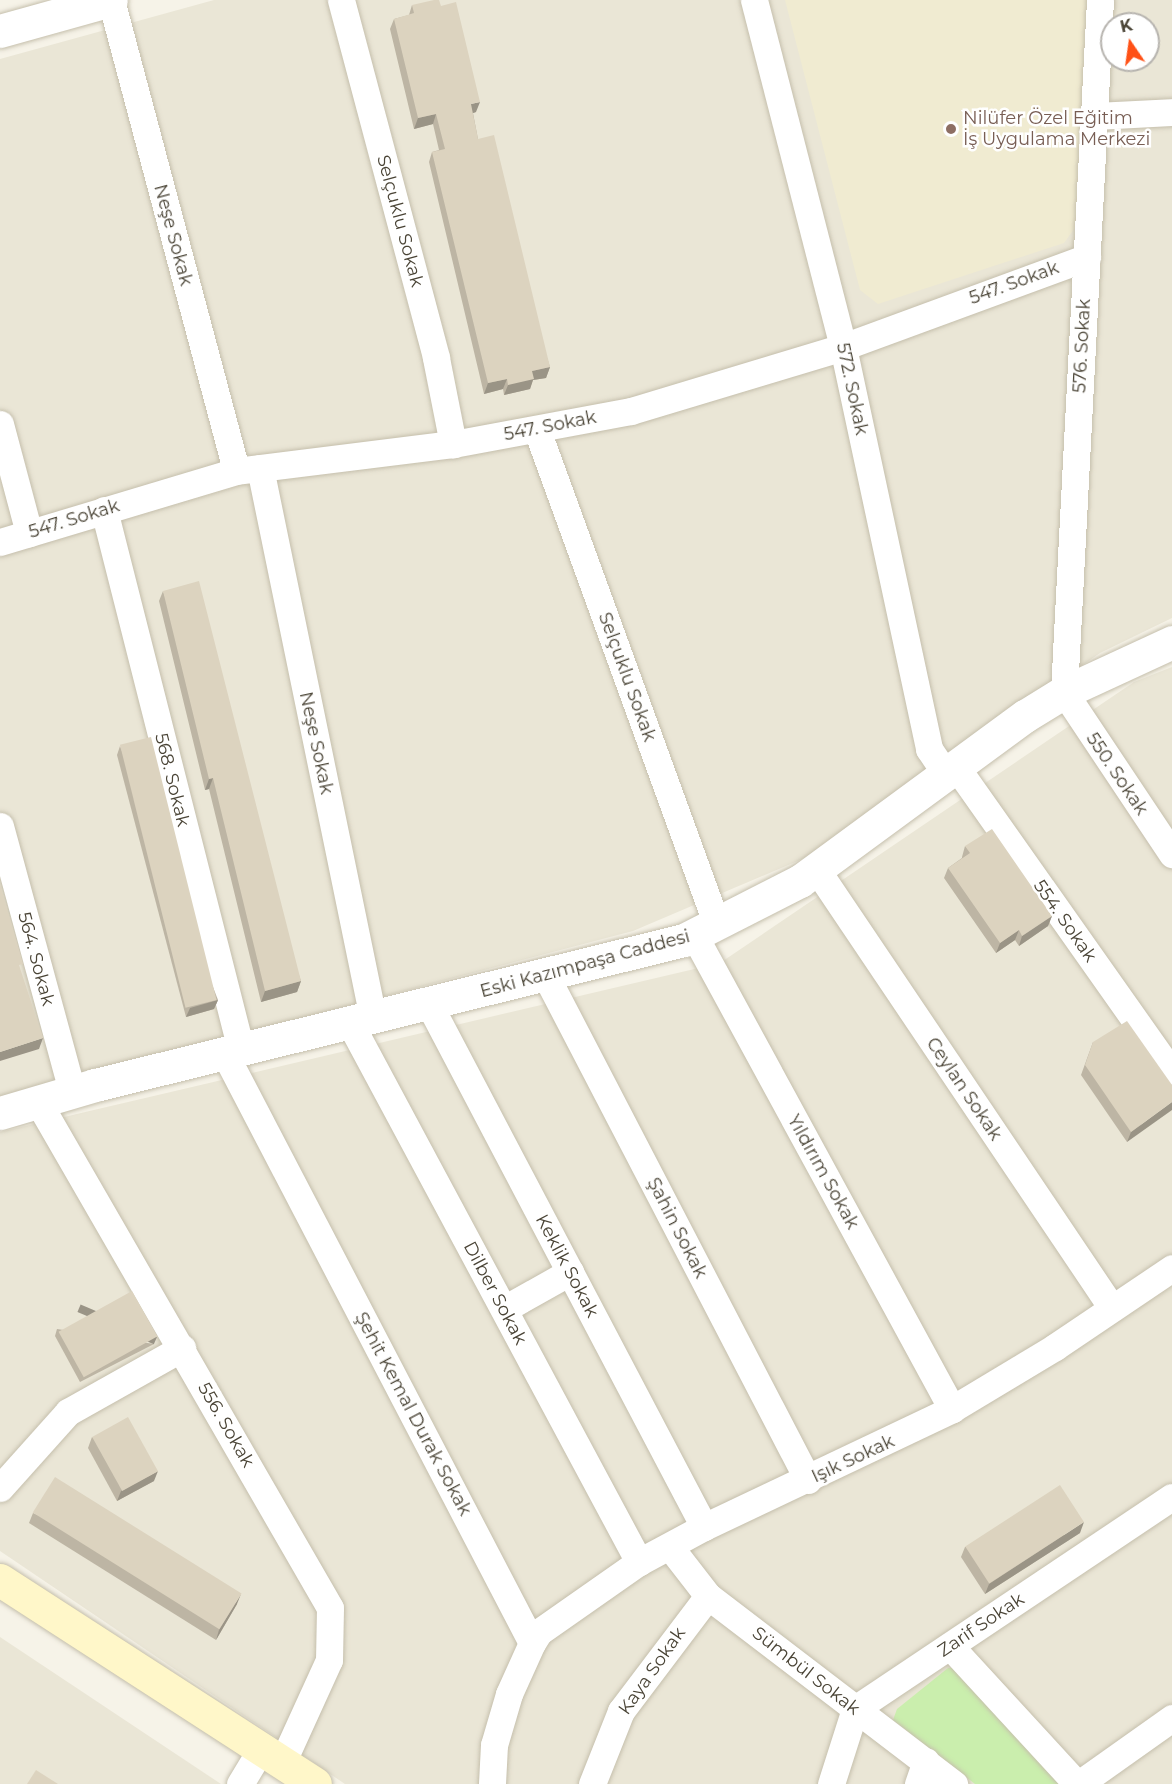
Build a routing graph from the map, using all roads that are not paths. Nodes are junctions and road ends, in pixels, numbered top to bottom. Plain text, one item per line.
1 (111, 0) edge
2 (341, 0) edge
3 (754, 0) edge
4 (1100, 0) edge
5 (0, 31) edge
6 (1172, 112) edge
7 (1094, 116) junction
8 (1087, 256) junction
9 (843, 346) junction
10 (0, 424) edge
11 (537, 430) junction
12 (453, 444) junction
13 (248, 470) junction
14 (104, 510) junction
15 (29, 533) junction
16 (0, 542) edge
17 (1172, 642) edge
18 (1064, 692) junction
19 (952, 772) junction
20 (0, 826) edge
21 (1172, 854) edge
22 (817, 870) junction
23 (705, 930) junction
24 (546, 976) junction
25 (429, 1004) junction
26 (362, 1021) junction
27 (233, 1052) junction
28 (1172, 1073) edge
29 (72, 1091) junction
30 (37, 1101) junction
31 (0, 1113) edge
32 (1172, 1268) edge
33 (570, 1272) junction
34 (1112, 1308) junction
35 (504, 1310) junction
36 (182, 1348) junction
37 (952, 1409) junction
38 (808, 1480) junction
39 (0, 1488) edge
40 (1172, 1497) edge
41 (704, 1527) junction
42 (670, 1547) junction
43 (639, 1562) junction
44 (0, 1580) edge
45 (708, 1596) junction
46 (532, 1643) junction
47 (950, 1646) junction
48 (855, 1709) junction
49 (1172, 1718) edge
50 (271, 1756) junction
51 (922, 1772) edge
52 (240, 1784) edge
53 (315, 1784) edge
54 (492, 1784) edge
55 (592, 1784) edge
56 (831, 1784) edge
57 (954, 1784) edge
58 (1078, 1784) edge

1 - 5 street
1 - 13 street, Neşe Sokak
2 - 12 street, Selçuklu Sokak
3 - 9 street, 572. Sokak
4 - 7 street, 576. Sokak
6 - 7 street
7 - 8 street, 576. Sokak
8 - 9 street, 547. Sokak
8 - 18 street, 576. Sokak
9 - 11 street, 547. Sokak
9 - 19 street, 572. Sokak
10 - 15 street
11 - 12 street, 547. Sokak
11 - 23 street, Selçuklu Sokak
12 - 13 street, 547. Sokak
13 - 14 street, 547. Sokak
13 - 26 street, Neşe Sokak
14 - 15 street, 547. Sokak
14 - 27 street, 568. Sokak
15 - 16 street, 547. Sokak
17 - 18 street, Eski Kazımpaşa Caddesi
18 - 19 street, Eski Kazımpaşa Caddesi
18 - 21 street, 550. Sokak
19 - 22 street, Eski Kazımpaşa Caddesi
19 - 28 street, 554. Sokak
20 - 29 street, 564. Sokak
22 - 23 street, Eski Kazımpaşa Caddesi
22 - 34 street, Ceylan Sokak
23 - 24 street, Eski Kazımpaşa Caddesi
23 - 37 street, Yıldırım Sokak
24 - 25 street, Eski Kazımpaşa Caddesi
24 - 38 street, Şahin Sokak
25 - 26 street, Eski Kazımpaşa Caddesi
25 - 33 street, Keklik Sokak
26 - 27 street, Eski Kazımpaşa Caddesi
26 - 35 street, Dilber Sokak
27 - 29 street, Eski Kazımpaşa Caddesi
27 - 46 street, Şehit Kemal Durak Sokak
29 - 30 street, Eski Kazımpaşa Caddesi
30 - 31 street, Eski Kazımpaşa Caddesi
30 - 36 street, 556. Sokak
32 - 34 street, Işık Sokak
33 - 35 street
33 - 41 street, Keklik Sokak
34 - 37 street, Işık Sokak
35 - 43 street, Dilber Sokak
36 - 39 street
36 - 50 street, 556. Sokak
37 - 38 street, Işık Sokak
38 - 41 street, Işık Sokak
40 - 47 street, Zarif Sokak
41 - 42 street, Işık Sokak
42 - 43 street, Işık Sokak
42 - 45 street, Sümbül Sokak
43 - 46 street, Işık Sokak
44 - 50 main road
45 - 48 street, Sümbül Sokak
45 - 55 street, Kaya Sokak
46 - 54 street
47 - 48 street, Zarif Sokak
47 - 58 street
48 - 51 street, Sümbül Sokak
48 - 56 street
49 - 58 street
50 - 52 street, 556. Sokak
50 - 53 main road
51 - 57 street, Sümbül Sokak

